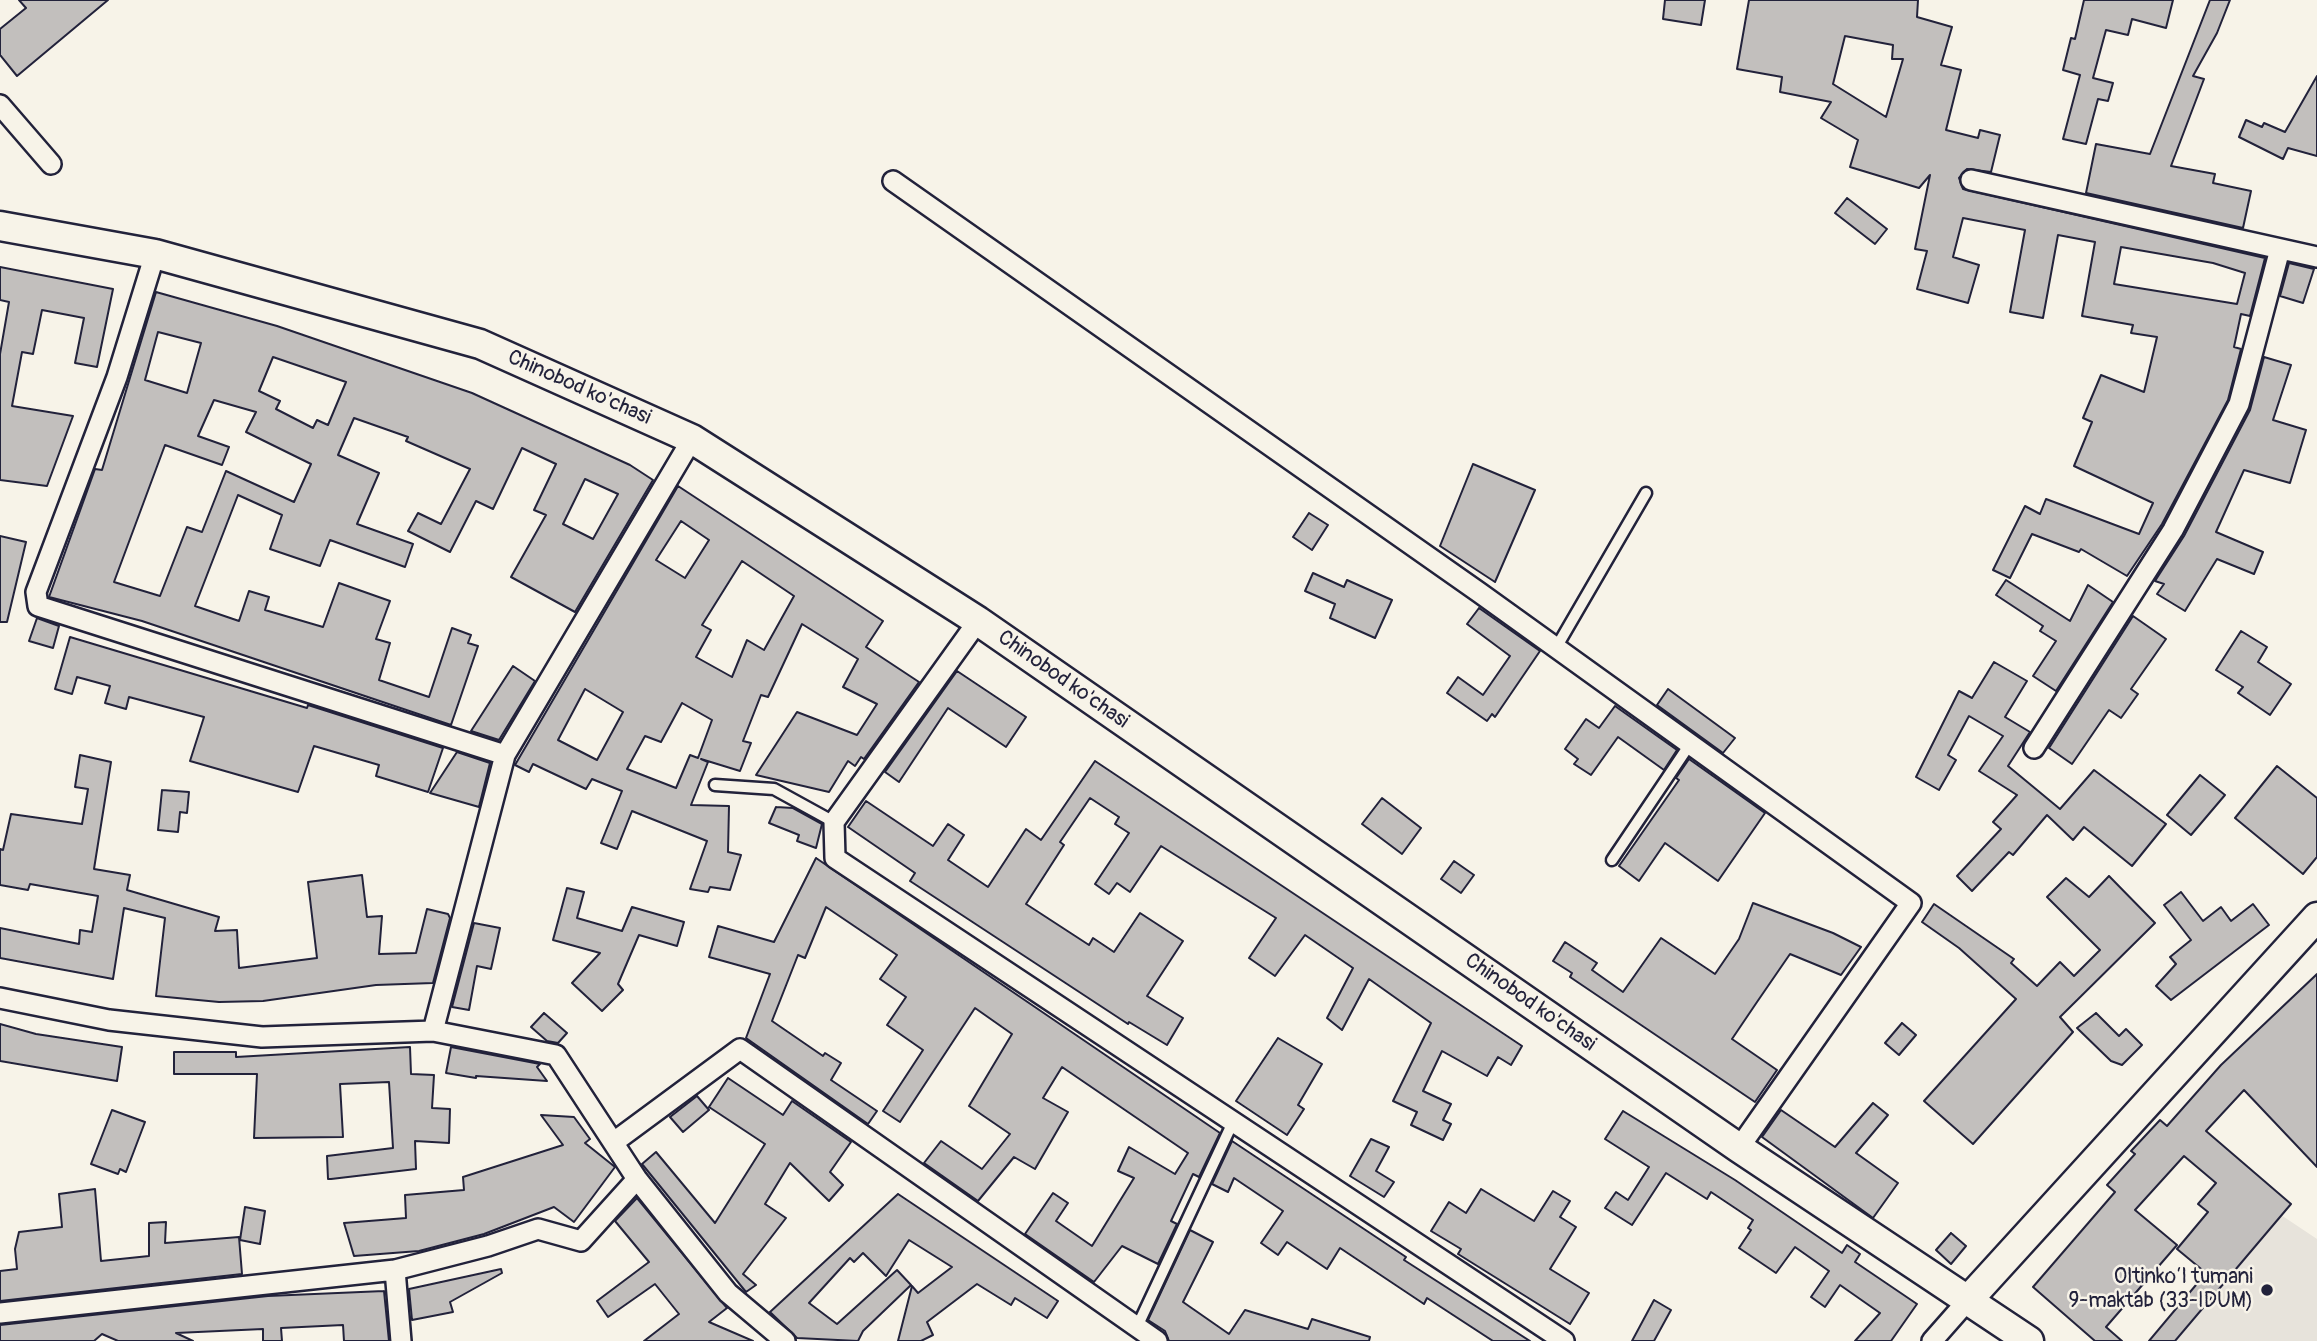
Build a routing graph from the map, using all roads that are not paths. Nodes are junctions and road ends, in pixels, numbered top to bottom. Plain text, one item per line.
1 (0, 105) edge
2 (51, 164) dead end
3 (1971, 180) dead end
4 (893, 181) dead end
5 (0, 226) edge
6 (2280, 248) junction
7 (155, 254) junction
8 (2317, 257) edge
9 (692, 439) junction
10 (1646, 493) dead end
11 (978, 621) junction
12 (1556, 649) junction
13 (1690, 744) junction
14 (2034, 748) dead end
15 (505, 755) junction
16 (715, 785) dead end
17 (834, 822) junction
18 (1612, 860) dead end
19 (2317, 917) edge
20 (0, 998) edge
21 (433, 1031) junction
22 (1234, 1120) junction
23 (614, 1142) junction
24 (1739, 1148) junction
25 (637, 1179) junction
26 (395, 1270) junction
27 (1969, 1299) junction
28 (0, 1314) edge
29 (1137, 1327) junction
30 (401, 1341) edge
31 (785, 1341) edge
32 (1157, 1341) edge
33 (1564, 1341) edge
34 (1932, 1341) edge
35 (2029, 1341) edge

1 - 2 street
3 - 6 street
4 - 12 street
5 - 7 street, Chinobod ko'chasi
6 - 8 street
6 - 14 street
7 - 9 street, Chinobod ko'chasi
7 - 15 street
9 - 11 street, Chinobod ko'chasi
9 - 15 street
10 - 12 lane
11 - 17 street
11 - 24 street, Chinobod ko'chasi
12 - 13 street
13 - 18 lane
13 - 24 street
15 - 21 street
16 - 17 lane
17 - 22 street
19 - 27 street
20 - 21 street
21 - 23 street
22 - 29 lane
22 - 33 street
23 - 25 street
23 - 29 street
24 - 27 street, Chinobod ko'chasi
25 - 26 street
25 - 31 street
26 - 28 street
26 - 30 street
27 - 34 street
27 - 35 street, Chinobod ko'chasi
29 - 32 street

